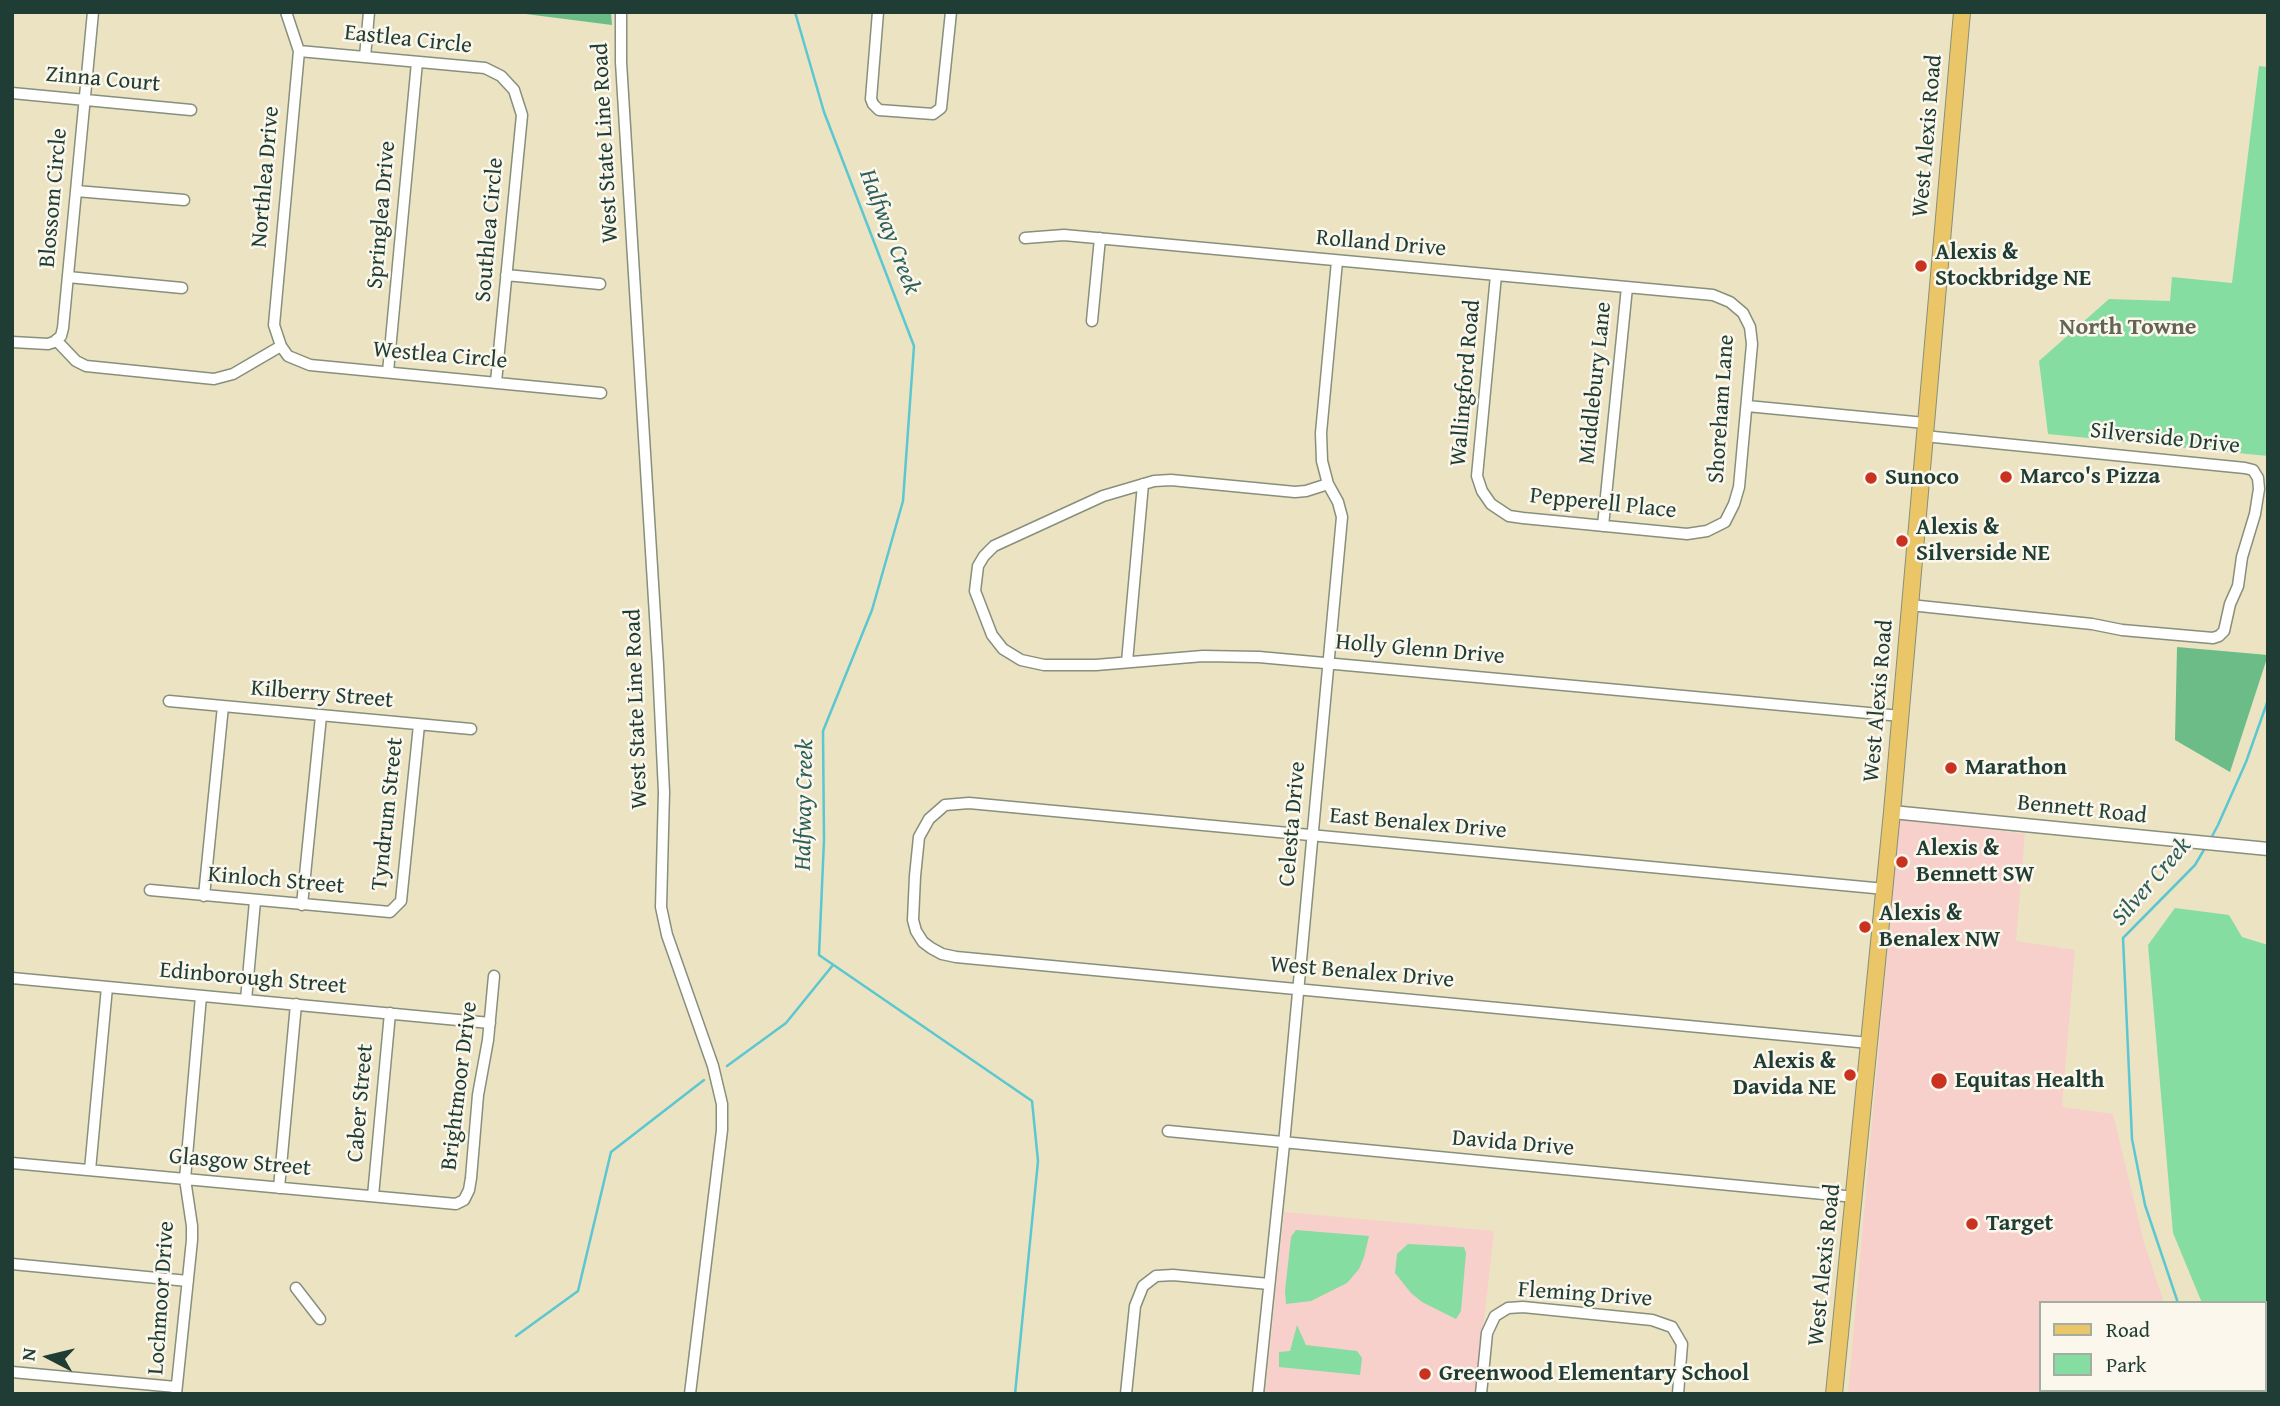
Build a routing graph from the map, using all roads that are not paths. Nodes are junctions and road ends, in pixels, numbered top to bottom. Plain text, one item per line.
1 (93, 12) edge
2 (286, 12) edge
3 (369, 12) edge
4 (621, 12) edge
5 (878, 12) edge
6 (951, 12) edge
7 (1962, 12) edge
8 (299, 51) junction
9 (365, 57) junction
10 (417, 62) junction
11 (509, 83) joint
12 (12, 93) edge
13 (85, 99) junction
14 (191, 110) dead end
15 (76, 191) junction
16 (184, 200) dead end
17 (1025, 238) dead end
18 (1100, 238) junction
19 (1337, 261) junction
20 (506, 275) junction
21 (1496, 275) junction
22 (68, 277) junction
23 (600, 284) dead end
24 (1627, 287) junction
25 (182, 288) dead end
26 (1732, 304) joint
27 (1092, 321) dead end
28 (56, 340) junction
29 (12, 342) edge
30 (281, 346) junction
31 (388, 372) junction
32 (496, 383) junction
33 (601, 393) dead end
34 (1747, 406) junction
35 (1925, 429) junction
36 (1143, 484) junction
37 (1328, 484) junction
38 (1483, 493) joint
39 (1725, 522) joint
40 (1603, 526) junction
41 (1910, 606) junction
42 (1127, 662) junction
43 (1329, 663) junction
44 (169, 701) dead end
45 (223, 706) junction
46 (321, 716) junction
47 (1900, 716) junction
48 (419, 725) junction
49 (471, 729) dead end
50 (1892, 812) junction
51 (1313, 835) junction
52 (2268, 849) edge
53 (915, 876) joint
54 (1885, 889) junction
55 (150, 890) dead end
56 (204, 896) junction
57 (255, 901) junction
58 (302, 905) junction
59 (397, 907) joint
60 (494, 975) dead end
61 (13, 982) edge
62 (107, 987) junction
63 (1298, 988) junction
64 (201, 996) junction
65 (246, 999) junction
66 (296, 1004) junction
67 (390, 1013) junction
68 (490, 1023) junction
69 (1869, 1042) junction
70 (1168, 1131) dead end
71 (1284, 1144) junction
72 (12, 1163) edge
73 (90, 1170) junction
74 (185, 1179) junction
75 (279, 1188) junction
76 (373, 1196) junction
77 (1855, 1197) junction
78 (464, 1200) joint
79 (12, 1264) edge
80 (188, 1280) junction
81 (1269, 1284) junction
82 (296, 1288) dead end
83 (320, 1319) dead end
84 (12, 1372) edge
85 (176, 1390) edge
86 (690, 1394) edge
87 (1126, 1394) edge
88 (1258, 1394) edge
89 (1481, 1394) edge
90 (1678, 1394) edge
91 (1834, 1394) edge

1 - 13 street, Blossom Circle
2 - 8 street, Northlea Drive
3 - 9 street
4 - 86 street, West State Line Road
5 - 6 street
7 - 35 main road, West Alexis Road
8 - 9 street, Eastlea Circle
8 - 30 street, Northlea Drive
9 - 10 street, Eastlea Circle
10 - 11 street, Eastlea Circle
10 - 31 street, Springlea Drive
11 - 20 street, Southlea Circle
12 - 13 street, Zinna Court
13 - 14 street, Zinna Court
13 - 15 street, Blossom Circle
15 - 16 street
15 - 22 street, Blossom Circle
17 - 18 street, Rolland Drive
18 - 19 street, Rolland Drive
18 - 27 street
19 - 21 street, Rolland Drive
19 - 37 street, Celesta Drive
20 - 23 street
20 - 32 street, Southlea Circle
21 - 24 street, Rolland Drive
21 - 38 street, Wallingford Road
22 - 25 street
22 - 28 street, Blossom Circle
24 - 26 street, Rolland Drive
24 - 40 street, Middlebury Lane
26 - 34 street, Shoreham Lane
28 - 29 street
28 - 30 street
30 - 31 street, Westlea Circle
31 - 32 street, Westlea Circle
32 - 33 street, Westlea Circle
34 - 35 street
34 - 39 street, Shoreham Lane
35 - 41 main road, West Alexis Road
35 - 41 street, Silverside Drive
36 - 37 street
36 - 42 street
36 - 42 street, Holly Glenn Drive
37 - 43 street, Celesta Drive
38 - 40 street, Pepperell Place
39 - 40 street, Pepperell Place
41 - 47 main road, West Alexis Road
42 - 43 street, Holly Glenn Drive
43 - 47 street, Holly Glenn Drive
43 - 51 street, Celesta Drive
44 - 45 street, Kilberry Street
45 - 46 street, Kilberry Street
45 - 56 street
46 - 48 street, Kilberry Street
46 - 58 street
47 - 50 main road, West Alexis Road
48 - 49 street, Kilberry Street
48 - 59 street, Tyndrum Street
50 - 52 street, Bennett Road
50 - 54 main road, West Alexis Road
51 - 53 street, East Benalex Drive
51 - 54 street, East Benalex Drive
51 - 63 street, Celesta Drive
53 - 63 street, West Benalex Drive
54 - 69 main road, West Alexis Road
55 - 56 street, Kinloch Street
56 - 57 street, Kinloch Street
57 - 58 street, Kinloch Street
57 - 65 street
58 - 59 street, Kinloch Street
60 - 68 street, Brightmoor Drive
61 - 62 street, Edinborough Street
62 - 64 street, Edinborough Street
62 - 73 street
63 - 69 street, West Benalex Drive
63 - 71 street, Celesta Drive
64 - 65 street, Edinborough Street
64 - 74 street, Lochmoor Drive
65 - 66 street, Edinborough Street
66 - 67 street, Edinborough Street
66 - 75 street
67 - 68 street, Edinborough Street
67 - 76 street, Caber Street
68 - 78 street, Brightmoor Drive
69 - 77 main road, West Alexis Road
70 - 71 street, Davida Drive
71 - 77 street, Davida Drive
71 - 81 street, Celesta Drive
72 - 73 street, Glasgow Street
73 - 74 street, Glasgow Street
74 - 75 street, Glasgow Street
74 - 80 street, Lochmoor Drive
75 - 76 street, Glasgow Street
76 - 78 street, Glasgow Street
77 - 91 main road, West Alexis Road
79 - 80 street
80 - 85 street, Lochmoor Drive
81 - 87 street
81 - 88 street, Celesta Drive
82 - 83 street
84 - 85 street
89 - 90 street, Fleming Drive

